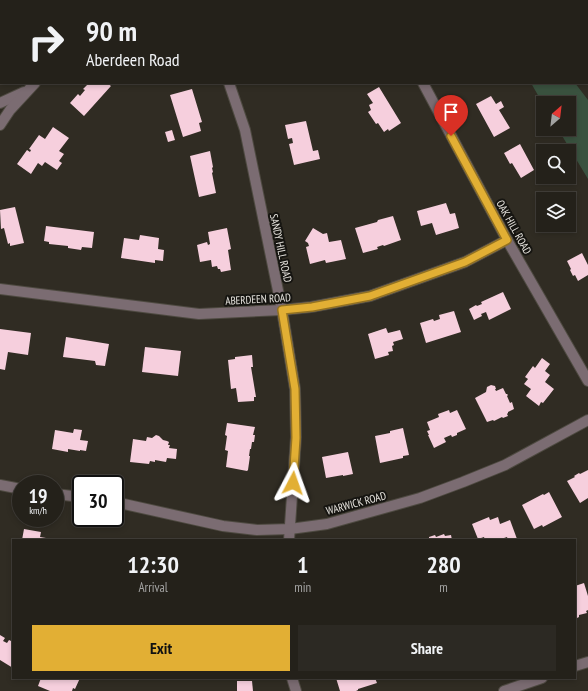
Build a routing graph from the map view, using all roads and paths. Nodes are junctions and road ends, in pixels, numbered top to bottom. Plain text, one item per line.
1 (229, 84) edge
2 (424, 84) edge
3 (32, 86) edge
4 (0, 103) edge
5 (0, 125) edge
6 (507, 240) junction
7 (0, 289) edge
8 (282, 310) junction
9 (588, 381) edge
10 (588, 420) edge
11 (0, 485) edge
12 (12, 487) edge
13 (124, 504) edge
14 (290, 529) junction
15 (289, 539) edge
16 (588, 662) edge
17 (576, 666) edge
18 (292, 679) edge
19 (539, 679) edge
20 (296, 691) edge
21 (504, 691) edge

1 - 8 street, SANDY HILL ROAD
2 - 6 street, OAK HILL ROAD
3 - 4 street
3 - 5 street
6 - 8 street, ABERDEEN ROAD
6 - 9 street, OAK HILL ROAD
7 - 8 street, ABERDEEN ROAD
8 - 14 street, SANDY HILL ROAD
10 - 14 street, WARWICK ROAD
11 - 12 street
13 - 14 street, WARWICK ROAD
14 - 15 street, SANDY HILL ROAD
16 - 17 street
18 - 20 street
19 - 21 street

